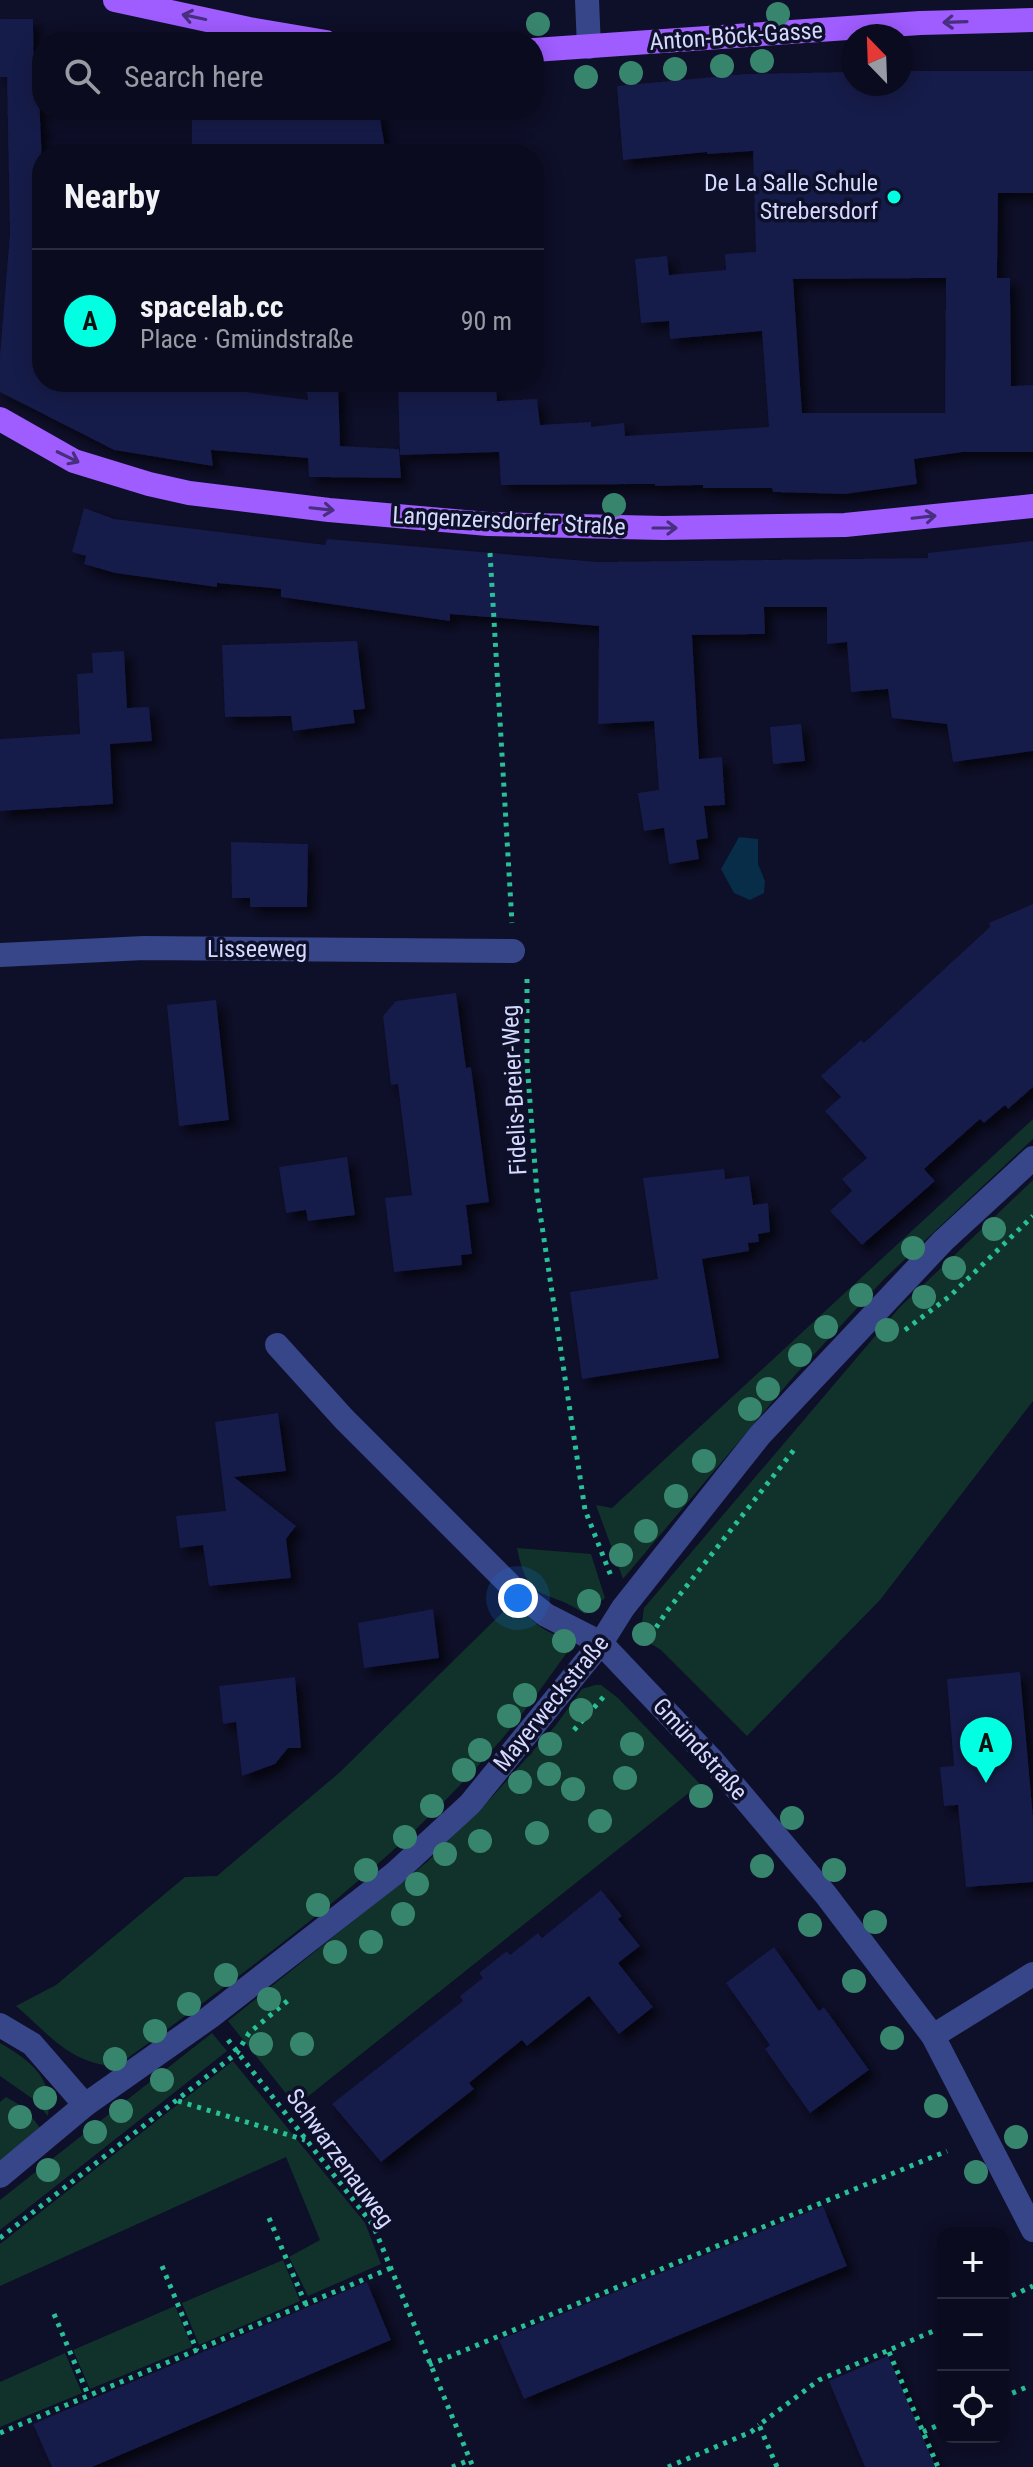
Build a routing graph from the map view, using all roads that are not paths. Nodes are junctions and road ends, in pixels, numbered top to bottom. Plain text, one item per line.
1 (115, 0) edge
2 (587, 0) edge
3 (1033, 20) edge
4 (267, 32) edge
5 (589, 47) junction
6 (544, 49) edge
7 (0, 419) edge
8 (1033, 506) edge
9 (513, 951) road end
10 (0, 955) edge
11 (1033, 1158) edge
12 (277, 1345) dead end
13 (601, 1643) junction
14 (1033, 1974) edge
15 (0, 2025) edge
16 (933, 2036) junction
17 (85, 2105) junction
18 (0, 2176) edge
19 (1033, 2230) edge

4 -> 1 main road
2 - 5 street
3 -> 5 main road, Anton-Böck-Gasse
5 - 6 main road, Anton-Böck-Gasse
7 -> 8 main road, Langenzersdorfer Straße
9 - 10 street, Lisseeweg
11 - 13 street, Mayerweckstraße
12 - 13 street, Gmündstraße
13 - 16 street, Gmündstraße
13 - 17 street, Mayerweckstraße
14 - 16 street
15 - 17 street
16 - 19 street, Gmündstraße
17 - 18 street, Mayerweckstraße

